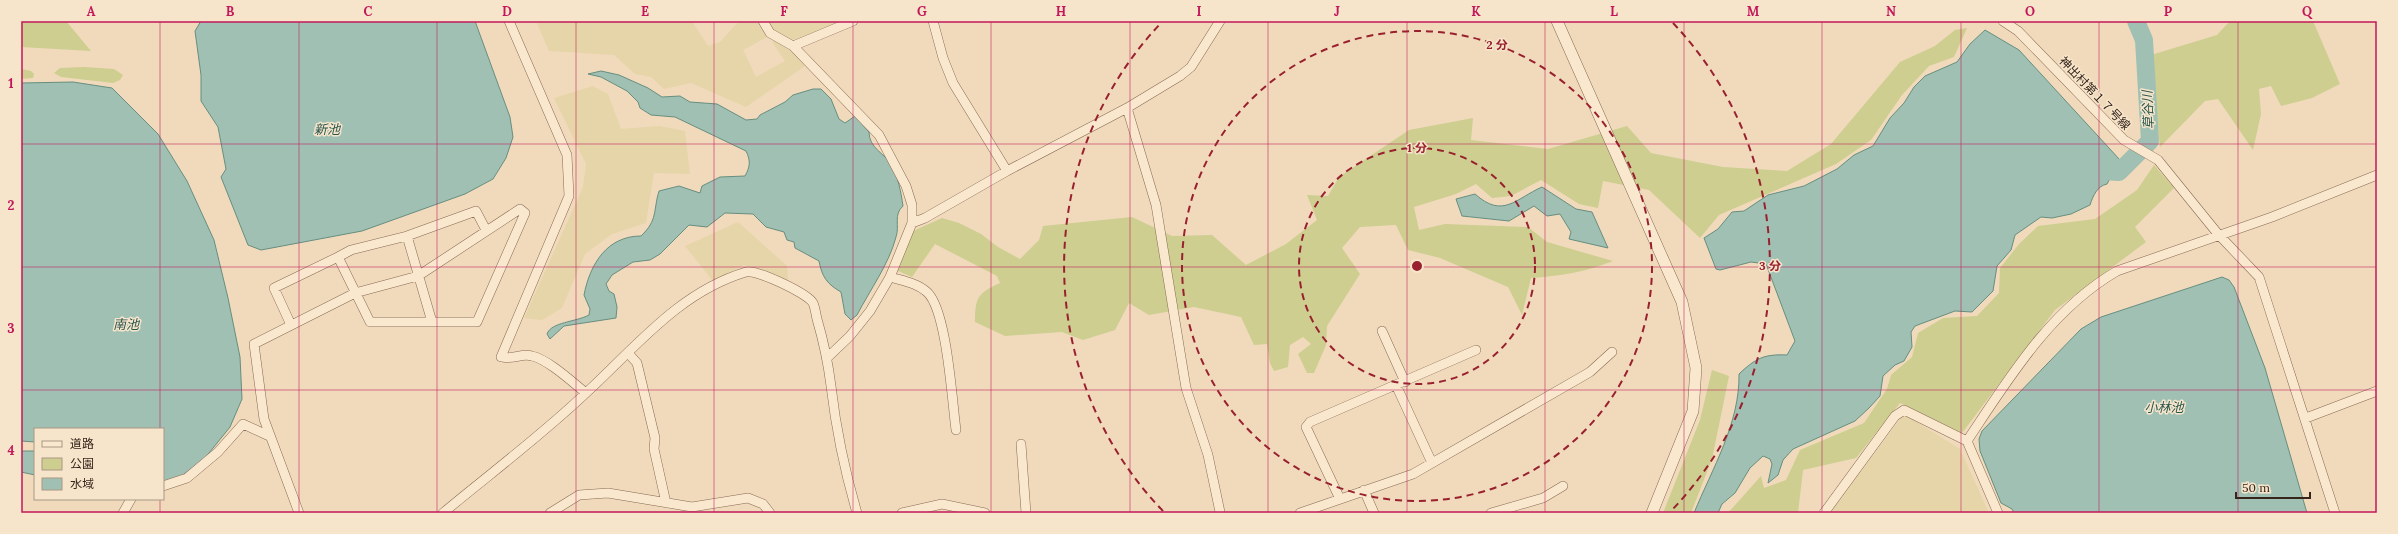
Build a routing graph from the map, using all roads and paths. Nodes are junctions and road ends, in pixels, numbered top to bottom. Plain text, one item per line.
1 (509, 21) edge
2 (763, 21) edge
3 (853, 21) edge
4 (933, 21) edge
5 (1220, 21) edge
6 (1556, 21) edge
7 (2003, 21) edge
8 (793, 46) junction
9 (1127, 108) junction
10 (1007, 171) junction
11 (2377, 174) edge
12 (912, 223) junction
13 (486, 230) junction
14 (2218, 234) junction
15 (408, 236) junction
16 (338, 257) junction
17 (418, 276) junction
18 (890, 277) junction
19 (355, 293) junction
20 (432, 322) junction
21 (291, 325) junction
22 (1382, 331) dead end
23 (1476, 350) dead end
24 (1612, 352) dead end
25 (628, 353) junction
26 (828, 357) junction
27 (1400, 384) junction
28 (2377, 391) edge
29 (586, 393) junction
30 (2306, 418) junction
31 (956, 430) dead end
32 (269, 436) junction
33 (1967, 441) junction
34 (1021, 444) dead end
35 (1432, 463) junction
36 (164, 486) edge
37 (1563, 486) dead end
38 (1364, 490) junction
39 (1340, 499) junction
40 (129, 500) edge
41 (666, 503) junction
42 (122, 513) edge
43 (299, 513) edge
44 (443, 513) edge
45 (550, 513) edge
46 (770, 513) edge
47 (857, 513) edge
48 (902, 513) edge
49 (985, 513) edge
50 (1026, 513) edge
51 (1221, 513) edge
52 (1300, 513) edge
53 (1374, 513) edge
54 (1491, 513) edge
55 (1652, 513) edge
56 (1824, 513) edge
57 (1998, 513) edge
58 (2335, 513) edge

1 - 29 street
2 - 8 street
3 - 8 street
4 - 10 street
5 - 9 street
6 - 55 street
7 - 14 street, 神出村第１７号線
8 - 12 street
9 - 10 street
9 - 51 street
10 - 12 street
11 - 14 street
12 - 18 street
13 - 15 street
13 - 17 street
13 - 20 street
14 - 30 street, 神出村第１７号線
14 - 33 street
15 - 16 street
15 - 17 street
16 - 19 street
16 - 21 street
17 - 19 street
17 - 20 street
18 - 26 street
18 - 31 street
19 - 20 street
19 - 21 street
21 - 32 street
22 - 27 street
23 - 27 street
24 - 35 street
25 - 26 street
25 - 29 street
25 - 41 street
26 - 47 street
27 - 35 street
27 - 39 street
28 - 30 street
29 - 44 street
30 - 58 street, 神出村第１７号線
32 - 36 street
32 - 43 street
33 - 56 street
33 - 57 street
34 - 50 street
35 - 38 street
37 - 54 street
38 - 39 street
38 - 53 street
39 - 52 street
40 - 42 street
41 - 45 street
41 - 46 street
48 - 49 street

